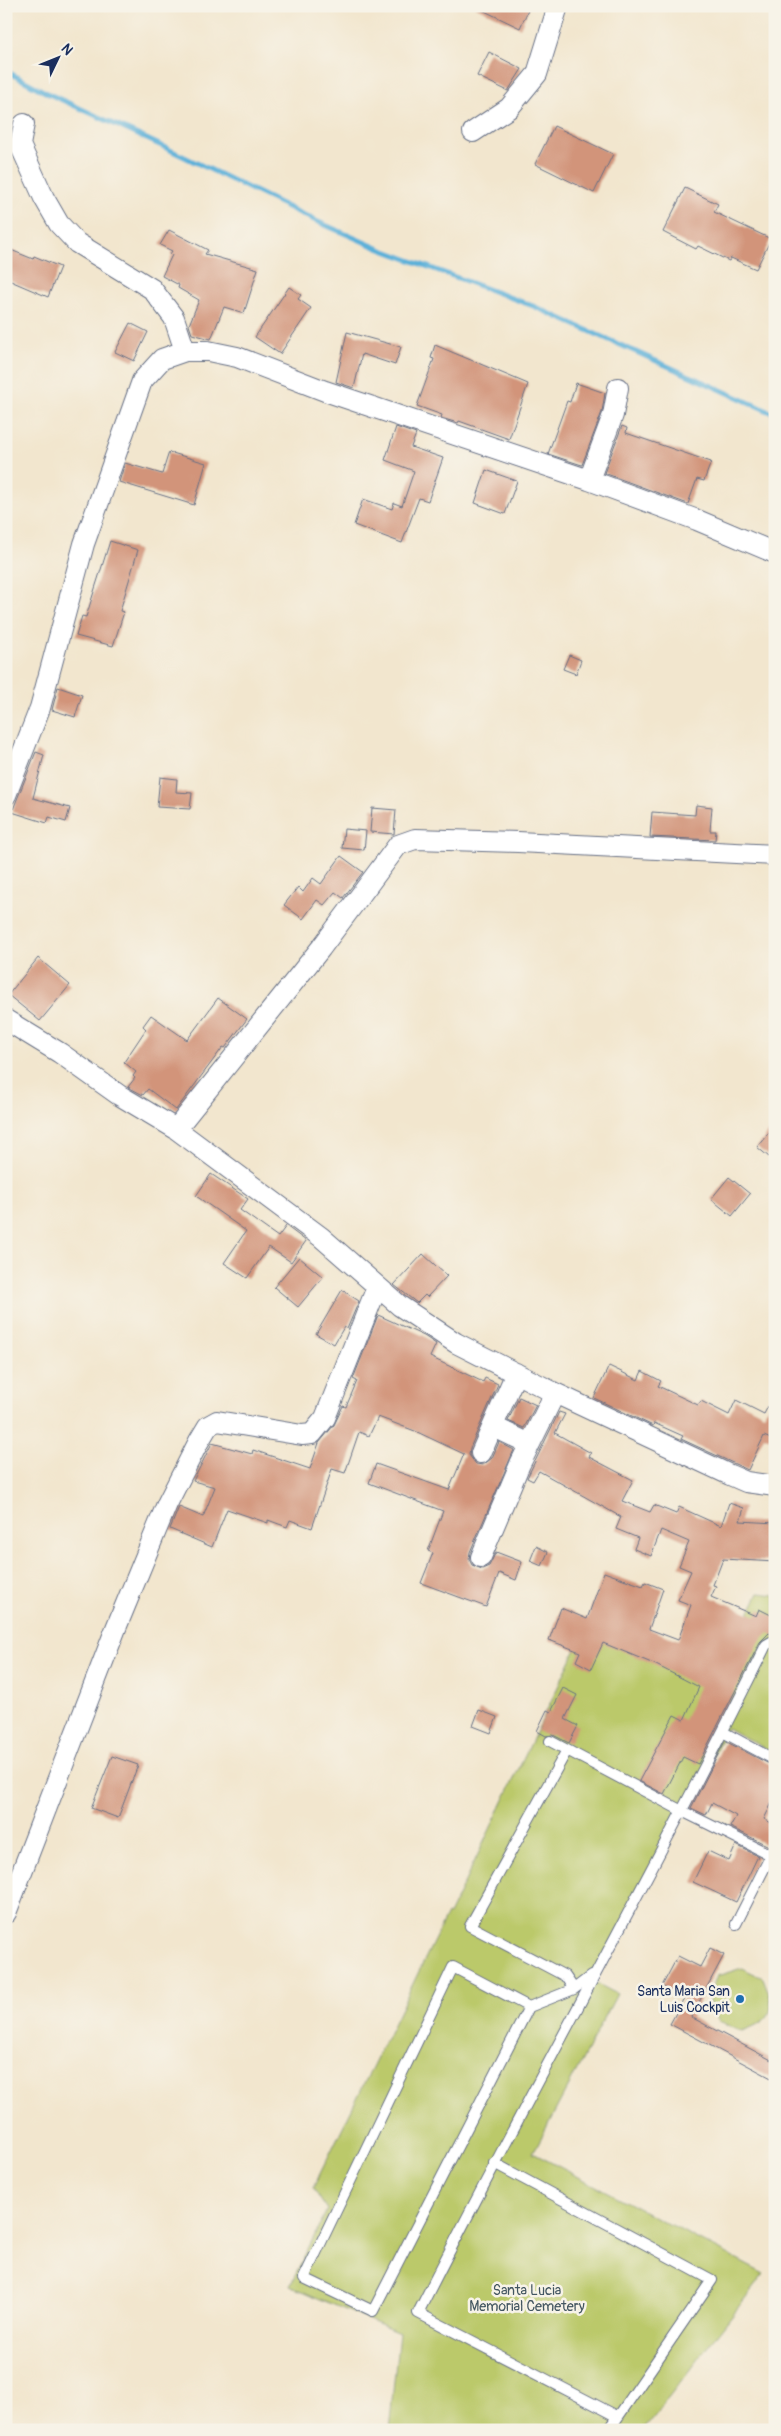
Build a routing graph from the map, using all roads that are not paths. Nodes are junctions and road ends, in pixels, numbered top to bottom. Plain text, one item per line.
1 (558, 6) edge
2 (24, 124) dead end
3 (473, 132) dead end
4 (185, 351) junction
5 (618, 388) dead end
6 (590, 480) junction
7 (775, 553) edge
8 (6, 795) edge
9 (775, 855) edge
10 (6, 1020) edge
11 (176, 1129) junction
12 (377, 1287) junction
13 (516, 1373) junction
14 (555, 1393) junction
15 (494, 1427) junction
16 (530, 1444) junction
17 (481, 1454) dead end
18 (775, 1486) edge
19 (482, 1557) dead end
20 (775, 1643) edge
21 (723, 1732) junction
22 (550, 1741) dead end
23 (567, 1750) junction
24 (775, 1760) edge
25 (682, 1811) junction
26 (773, 1856) edge
27 (6, 1913) edge
28 (736, 1924) dead end
29 (594, 1974) junction
30 (574, 1989) junction
31 (529, 2007) junction
32 (494, 2163) junction
33 (617, 2416) junction
34 (609, 2430) edge

1 - 3 street
2 - 4 street
4 - 6 street
4 - 8 street
5 - 6 street
6 - 7 street
9 - 11 street
10 - 11 street
11 - 12 street
12 - 13 street
12 - 27 street
13 - 14 street
13 - 15 street
14 - 16 street
14 - 18 street
15 - 16 street
15 - 17 street
16 - 19 street
20 - 21 lane
21 - 24 lane
21 - 25 lane
22 - 23 lane
23 - 25 lane
23 - 30 lane
25 - 26 lane
25 - 29 lane
26 - 28 lane
29 - 30 lane
29 - 32 lane
30 - 31 lane
31 - 31 lane
32 - 33 lane
32 - 33 lane
33 - 34 lane

